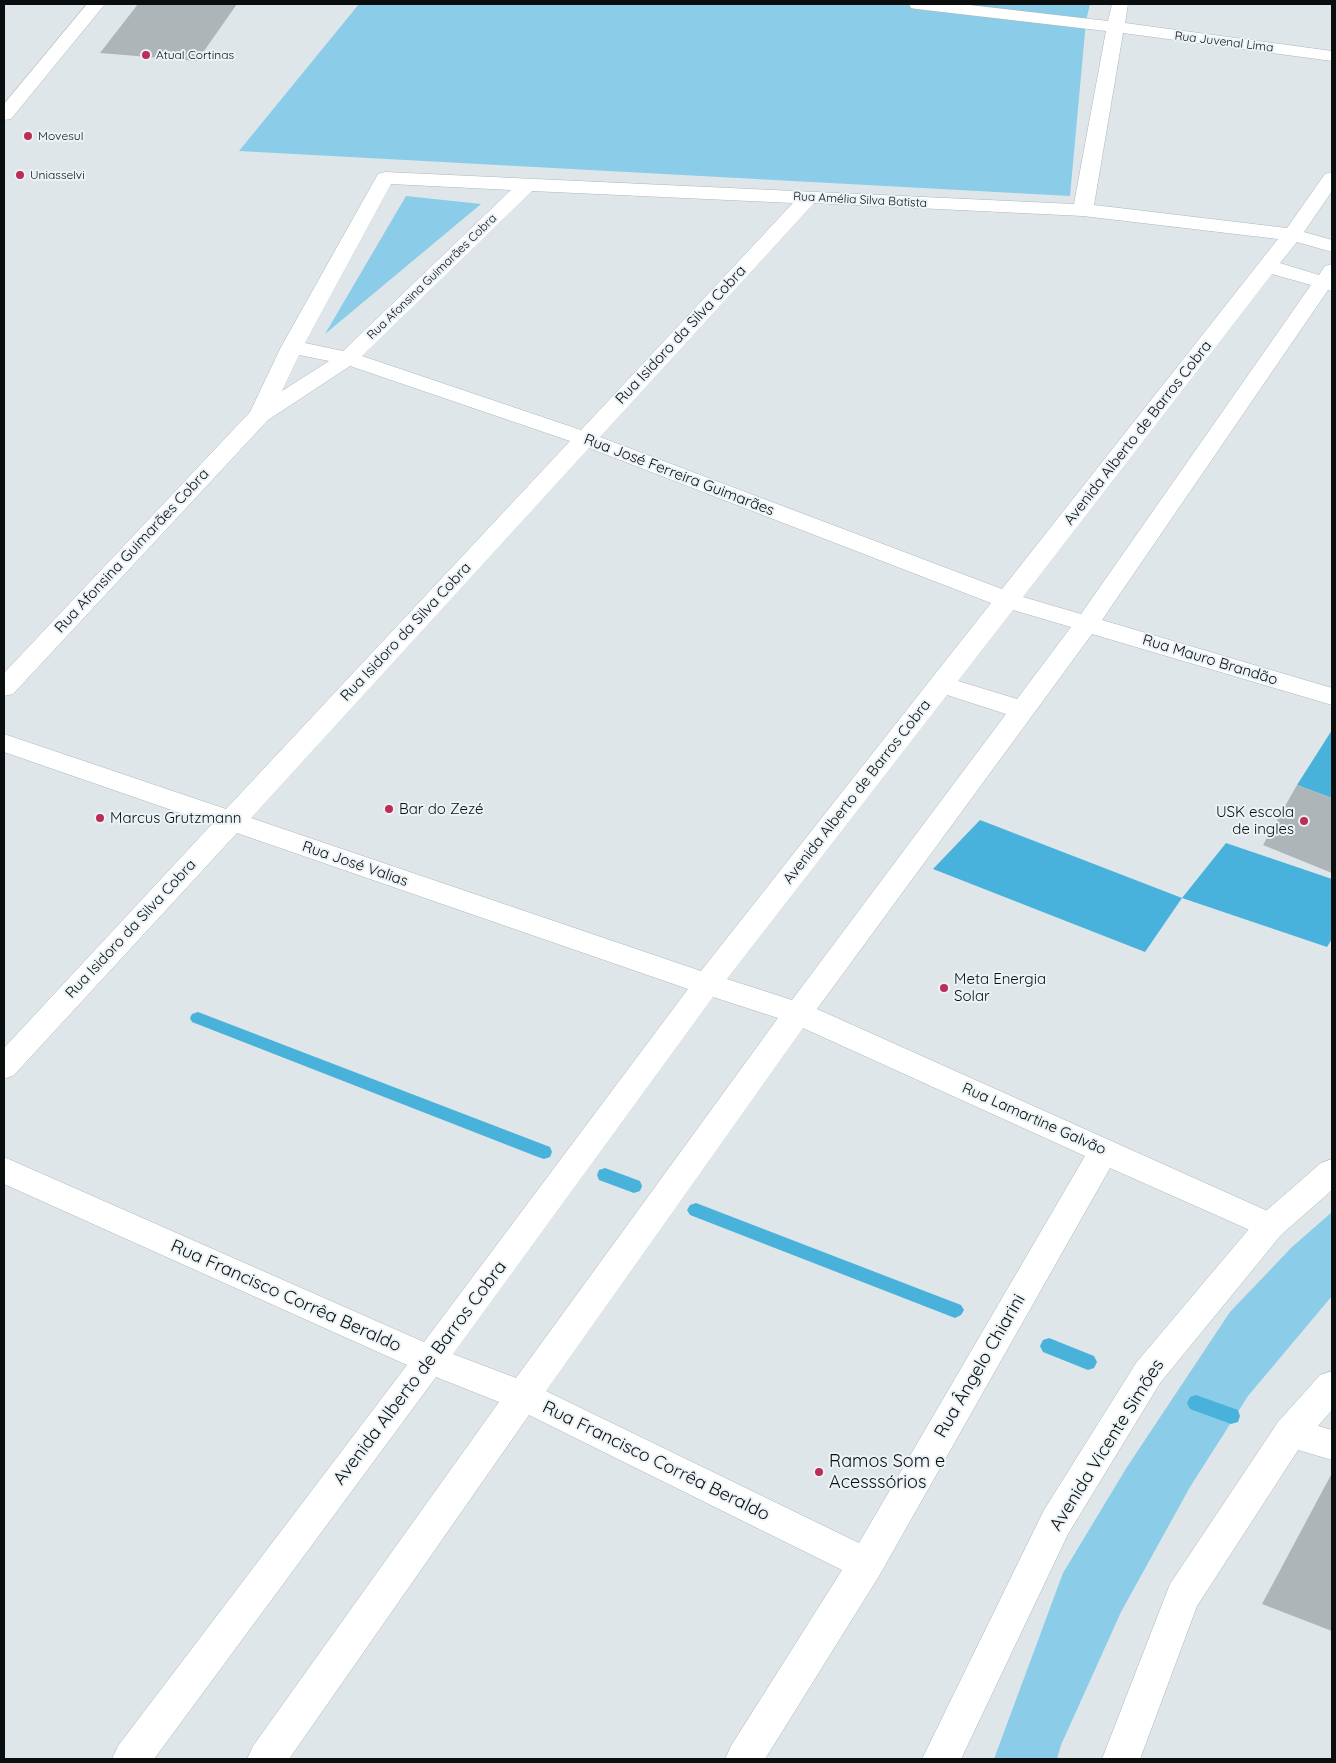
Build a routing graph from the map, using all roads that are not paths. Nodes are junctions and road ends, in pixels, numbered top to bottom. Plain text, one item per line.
1 (96, 4) edge
2 (917, 4) edge
3 (1120, 4) edge
4 (1116, 28) junction
5 (1332, 56) edge
6 (4, 115) edge
7 (385, 178) joint
8 (1332, 178) edge
9 (527, 185) junction
10 (808, 198) junction
11 (1083, 210) junction
12 (1292, 235) junction
13 (1332, 246) edge
14 (1268, 266) junction
15 (1329, 279) edge
16 (292, 347) junction
17 (348, 358) junction
18 (260, 415) junction
19 (585, 439) junction
20 (1007, 600) junction
21 (1087, 624) junction
22 (941, 684) junction
23 (4, 688) edge
24 (1332, 698) edge
25 (1023, 710) junction
26 (4, 742) edge
27 (230, 822) junction
28 (707, 984) junction
29 (798, 1013) junction
30 (4, 1067) edge
31 (1104, 1151) junction
32 (4, 1170) edge
33 (1332, 1172) edge
34 (1270, 1226) junction
35 (430, 1360) junction
36 (1332, 1386) edge
37 (522, 1396) junction
38 (1290, 1433) junction
39 (1332, 1445) edge
40 (866, 1564) junction
41 (131, 1759) edge
42 (266, 1759) edge
43 (744, 1759) edge
44 (942, 1759) edge
45 (1120, 1759) edge

1 - 6 street
2 - 4 street, Rua Juvenal Lima
3 - 4 street
4 - 5 street, Rua Juvenal Lima
4 - 11 street
7 - 9 street, Rua Amélia Silva Batista
7 - 16 street, Rua Afonsina Guimarães Cobra
8 - 12 street, Avenida Alberto de Barros Cobra
9 - 10 street, Rua Amélia Silva Batista
9 - 17 street, Rua Afonsina Guimarães Cobra
10 - 11 street, Rua Amélia Silva Batista
10 - 19 street, Rua Isidoro da Silva Cobra
11 - 12 street, Rua Amélia Silva Batista
12 - 13 street, Rua Amélia Silva Batista
12 - 14 street, Avenida Alberto de Barros Cobra
14 - 15 street
14 - 20 street, Avenida Alberto de Barros Cobra
15 - 21 street
16 - 17 street, Rua José Ferreira Guimarães
16 - 18 street, Rua Afonsina Guimarães Cobra
17 - 18 street, Rua Afonsina Guimarães Cobra
17 - 19 street, Rua José Ferreira Guimarães
18 - 23 street, Rua Afonsina Guimarães Cobra
19 - 20 street, Rua José Ferreira Guimarães
19 - 27 street, Rua Isidoro da Silva Cobra
20 - 21 street
20 - 22 street, Avenida Alberto de Barros Cobra
21 - 24 street, Rua Mauro Brandão
21 - 25 street
22 - 25 street
22 - 28 street, Avenida Alberto de Barros Cobra
25 - 29 street
26 - 27 street, Rua José Valias
27 - 28 street, Rua José Valias
27 - 30 street, Rua Isidoro da Silva Cobra
28 - 29 street
28 - 35 street, Avenida Alberto de Barros Cobra
29 - 31 street, Rua Lamartine Galvão
29 - 37 street
31 - 34 street, Rua Lamartine Galvão
31 - 40 street, Rua Ângelo Chiarini
32 - 35 street, Rua Francisco Corrêa Beraldo
33 - 34 street, Avenida Vicente Simões
34 - 44 street, Avenida Vicente Simões
35 - 37 street, Rua Francisco Corrêa Beraldo
35 - 41 street, Avenida Alberto de Barros Cobra
36 - 38 street
37 - 40 street, Rua Francisco Corrêa Beraldo
37 - 42 street
38 - 39 street
38 - 45 street
40 - 43 street, Rua Ângelo Chiarini

